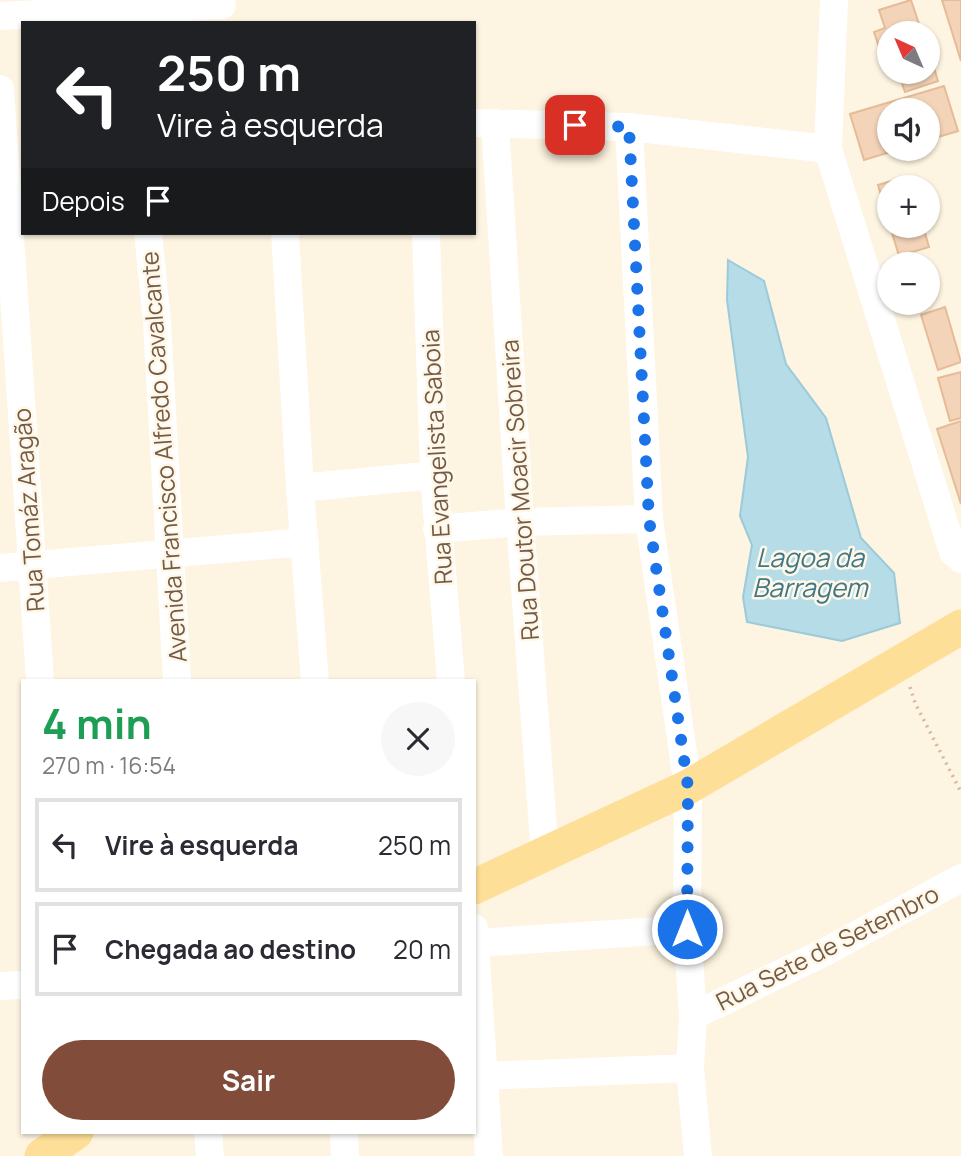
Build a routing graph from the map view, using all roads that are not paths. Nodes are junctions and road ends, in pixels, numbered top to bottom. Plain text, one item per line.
1 (835, 0) edge
2 (222, 9) edge
3 (0, 16) edge
4 (0, 89) edge
5 (485, 123) edge
6 (629, 127) junction
7 (9, 141) edge
8 (828, 149) junction
9 (148, 235) edge
10 (285, 235) edge
11 (426, 235) edge
12 (434, 475) junction
13 (300, 488) junction
14 (649, 519) junction
15 (520, 522) junction
16 (438, 529) junction
17 (305, 542) junction
18 (171, 553) junction
19 (961, 559) edge
20 (32, 566) junction
21 (0, 568) edge
22 (961, 627) edge
23 (40, 679) edge
24 (177, 679) edge
25 (315, 679) edge
26 (451, 679) edge
27 (688, 787) junction
28 (545, 856) junction
29 (961, 878) edge
30 (476, 886) edge
31 (687, 929) junction
32 (476, 935) edge
33 (476, 949) edge
34 (21, 985) edge
35 (0, 986) edge
36 (693, 1016) junction
37 (690, 1068) junction
38 (485, 1076) junction
39 (208, 1134) edge
40 (344, 1134) edge
41 (210, 1156) edge
42 (345, 1156) edge
43 (489, 1156) edge
44 (698, 1156) edge

1 - 8 street
2 - 3 street
4 - 7 street, Rua Tomáz Aragão
5 - 6 street
5 - 15 street, Rua Doutor Moacir Sobreira
6 - 8 street
6 - 14 street
7 - 20 street, Rua Tomáz Aragão
8 - 19 street
9 - 18 street, Avenida Francisco Alfredo Cavalcante
10 - 13 street
11 - 12 street, Rua Evangelista Saboia
12 - 13 street
12 - 16 street, Rua Evangelista Saboia
13 - 17 street
14 - 15 street
14 - 27 street
15 - 16 street
15 - 28 street, Rua Doutor Moacir Sobreira
16 - 26 street, Rua Evangelista Saboia
17 - 18 street
17 - 25 street
18 - 20 street
18 - 24 street, Avenida Francisco Alfredo Cavalcante
20 - 21 street
20 - 23 street, Rua Tomáz Aragão
22 - 27 main road
27 - 28 main road
27 - 31 street
28 - 30 main road
29 - 36 street, Rua Sete de Setembro
31 - 32 street
31 - 36 street
33 - 38 street
34 - 35 street
36 - 37 street
37 - 38 street
37 - 44 street
38 - 43 street
39 - 41 street
40 - 42 street

